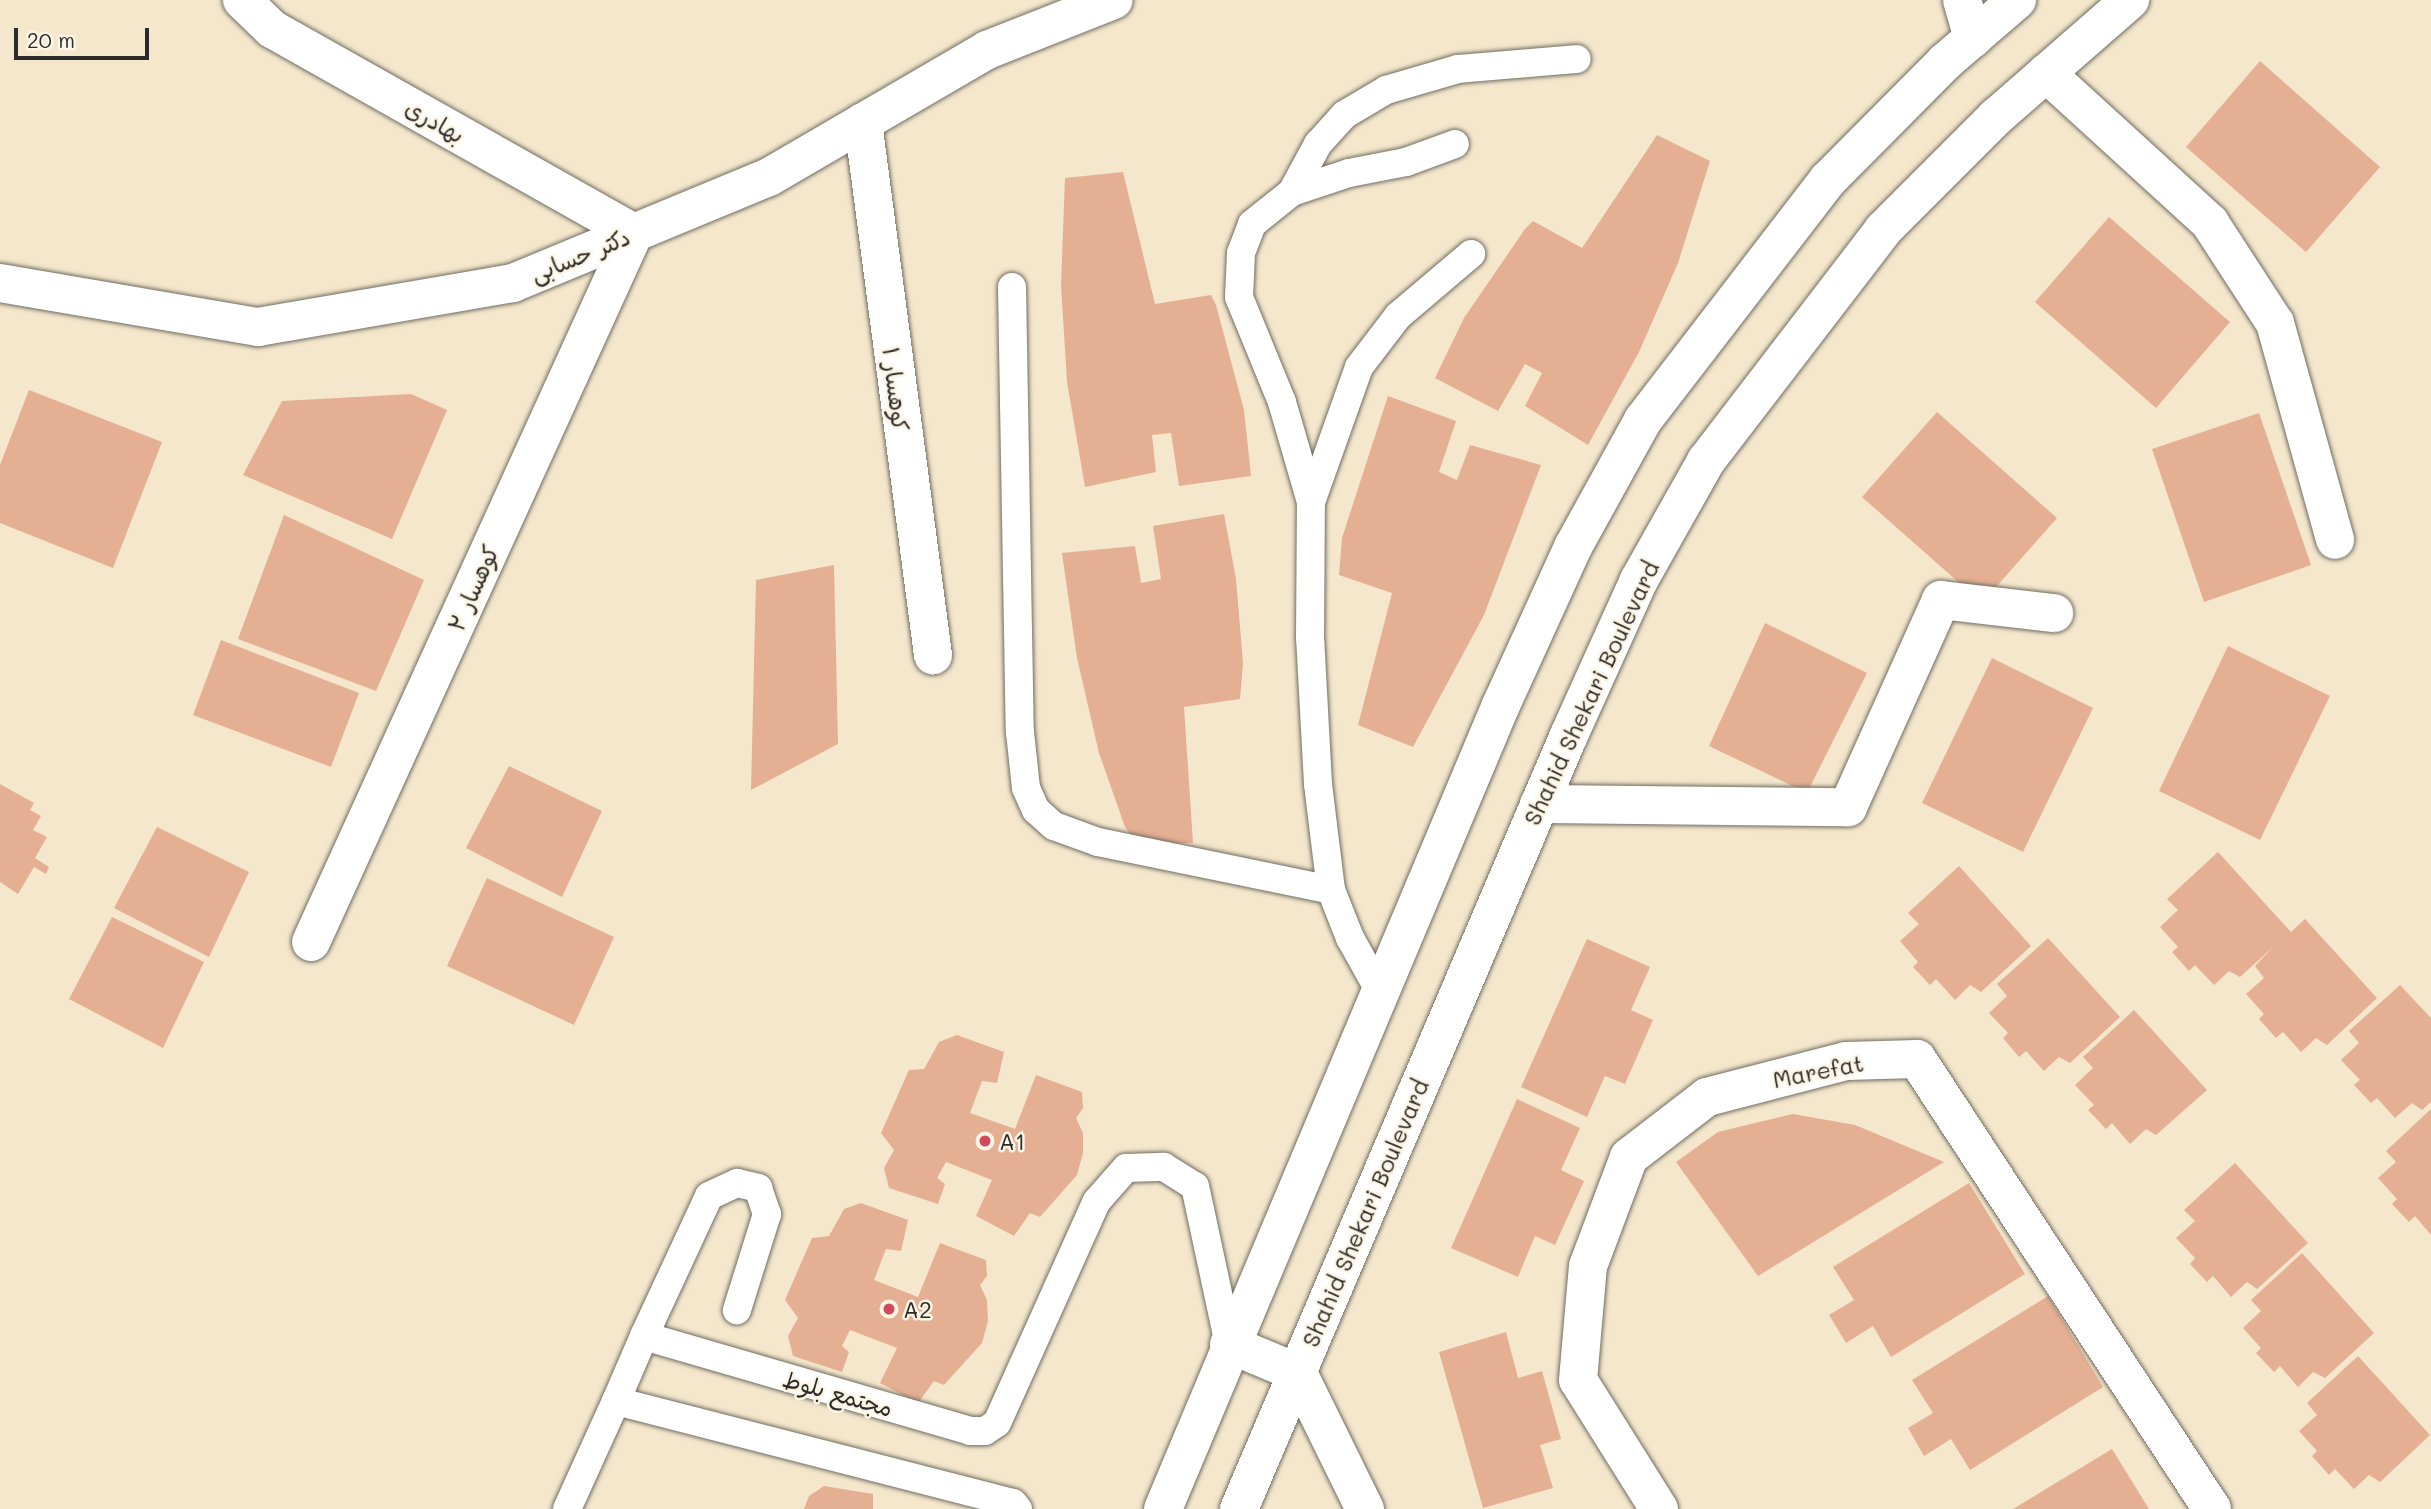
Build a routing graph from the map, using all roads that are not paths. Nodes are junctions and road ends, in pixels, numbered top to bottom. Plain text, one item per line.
1 (242, 0) edge
2 (1114, 0) edge
3 (1962, 0) edge
4 (2017, 0) edge
5 (2130, 0) edge
6 (1973, 38) junction
7 (1577, 59) dead end
8 (2046, 73) junction
9 (863, 122) junction
10 (1455, 144) dead end
11 (1292, 192) junction
12 (634, 233) junction
13 (1471, 254) dead end
14 (0, 283) edge
15 (1012, 287) dead end
16 (1311, 502) junction
17 (2335, 540) dead end
18 (2054, 613) dead end
19 (933, 655) dead end
20 (1539, 804) junction
21 (1331, 890) junction
22 (311, 942) dead end
23 (1379, 990) junction
24 (737, 1310) dead end
25 (644, 1336) junction
26 (1229, 1343) junction
27 (1298, 1373) junction
28 (616, 1401) junction
29 (567, 1509) edge
30 (1018, 1509) edge
31 (1163, 1509) edge
32 (1239, 1509) edge
33 (1366, 1509) edge
34 (1659, 1509) edge
35 (2212, 1509) edge

1 - 12 street, بهادری
2 - 9 street, دکتر حسابی
3 - 6 street
4 - 6 street
5 - 8 street, Shahid Shekari Boulevard
6 - 23 street
7 - 11 lane
8 - 17 street
8 - 20 street, Shahid Shekari Boulevard
9 - 12 street, دکتر حسابی
9 - 19 street, کوهسار ۱
10 - 11 lane
11 - 16 lane
12 - 14 street, دکتر حسابی
12 - 22 street, کوهسار ۲
13 - 16 lane
15 - 21 lane
16 - 21 lane
18 - 20 street
20 - 27 street, Shahid Shekari Boulevard
21 - 23 lane
23 - 26 street
24 - 25 lane
25 - 26 lane, مجتمع بلوط
25 - 28 lane
26 - 27 street
26 - 31 street
27 - 32 street, Shahid Shekari Boulevard
27 - 33 street
28 - 29 lane
28 - 30 lane
34 - 35 street, Marefat

